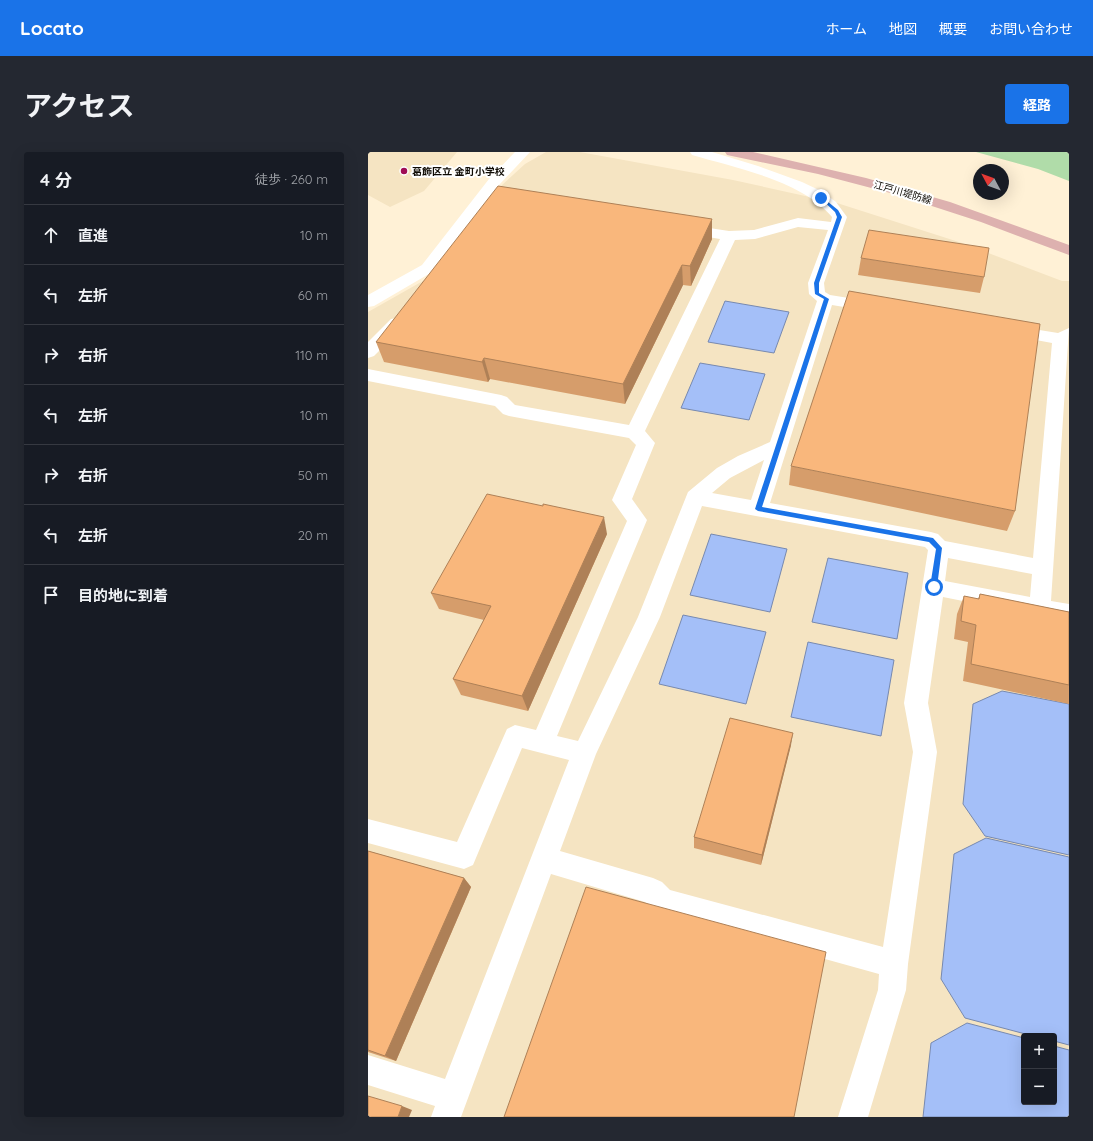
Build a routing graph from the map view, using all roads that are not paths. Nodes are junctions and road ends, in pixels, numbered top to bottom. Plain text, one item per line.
1 (523, 152) edge
2 (697, 152) edge
3 (732, 152) edge
4 (498, 200) edge
5 (667, 226) edge
6 (838, 226) junction
7 (729, 236) junction
8 (1069, 250) edge
9 (438, 279) edge
10 (826, 299) junction
11 (368, 302) edge
12 (889, 310) edge
13 (406, 313) edge
14 (996, 328) edge
15 (1065, 336) edge
16 (368, 352) edge
17 (368, 375) edge
18 (635, 433) junction
19 (779, 446) junction
20 (695, 497) junction
21 (758, 509) junction
22 (939, 548) junction
23 (1042, 568) junction
24 (934, 587) junction
25 (1040, 607) junction
26 (1069, 613) edge
27 (542, 743) junction
28 (584, 753) junction
29 (368, 831) edge
30 (544, 860) junction
31 (894, 964) junction
32 (368, 1070) edge
33 (450, 1107) edge
34 (853, 1117) edge

1 - 11 street
2 - 6 street
3 - 8 main road, 江戸川堤防線
4 - 9 street
5 - 7 street
6 - 7 street
6 - 10 street
7 - 18 street
10 - 12 street
10 - 19 street
13 - 16 street
14 - 15 street
15 - 23 street
17 - 18 street
18 - 27 street
19 - 20 street
19 - 21 street
20 - 21 street
20 - 28 street
21 - 22 street
22 - 23 street
22 - 24 street
23 - 25 street
24 - 25 street
24 - 31 street
25 - 26 street
27 - 28 street
27 - 29 street
28 - 30 street
30 - 31 street
30 - 33 street
31 - 34 street
32 - 33 street

